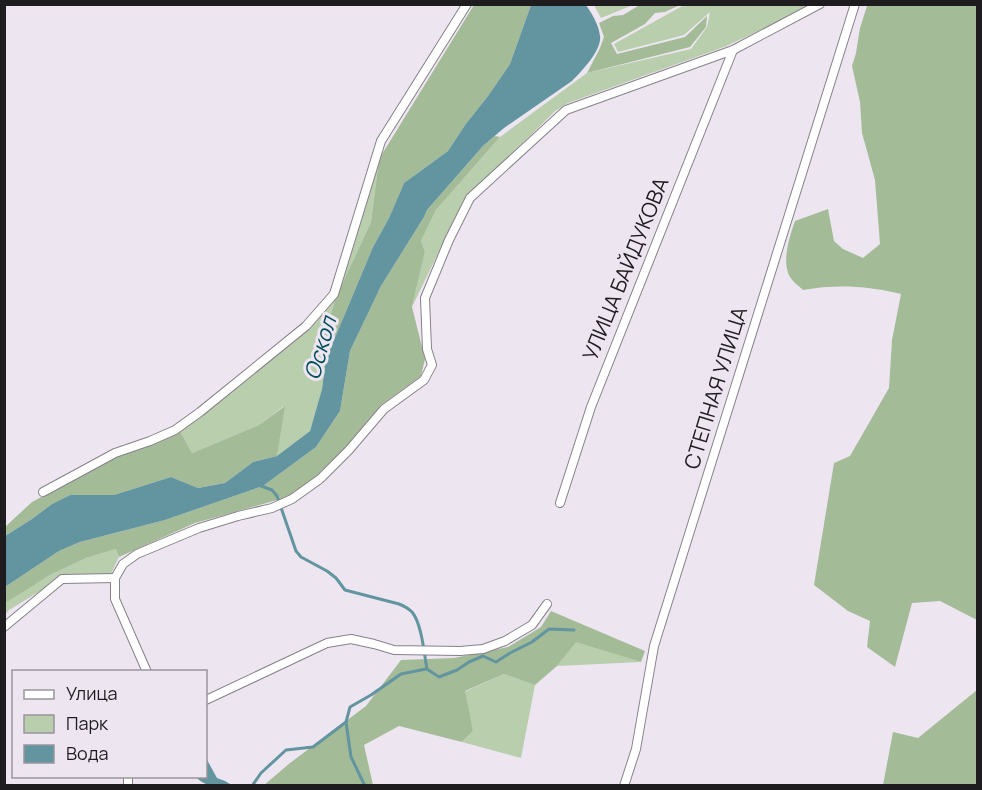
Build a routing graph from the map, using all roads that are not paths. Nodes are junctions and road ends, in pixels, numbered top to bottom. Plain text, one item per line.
1 (467, 4) edge
2 (820, 4) edge
3 (855, 4) edge
4 (733, 50) junction
5 (43, 492) dead end
6 (560, 503) dead end
7 (115, 578) junction
8 (547, 603) dead end
9 (4, 627) edge
10 (146, 670) edge
11 (207, 700) edge
12 (624, 786) edge

1 - 5 street
2 - 4 street
3 - 12 street, СТЕПНАЯ УЛИЦА
4 - 6 street, УЛИЦА БАЙДУКОВА
4 - 7 street
7 - 9 street
7 - 10 street
8 - 11 street

